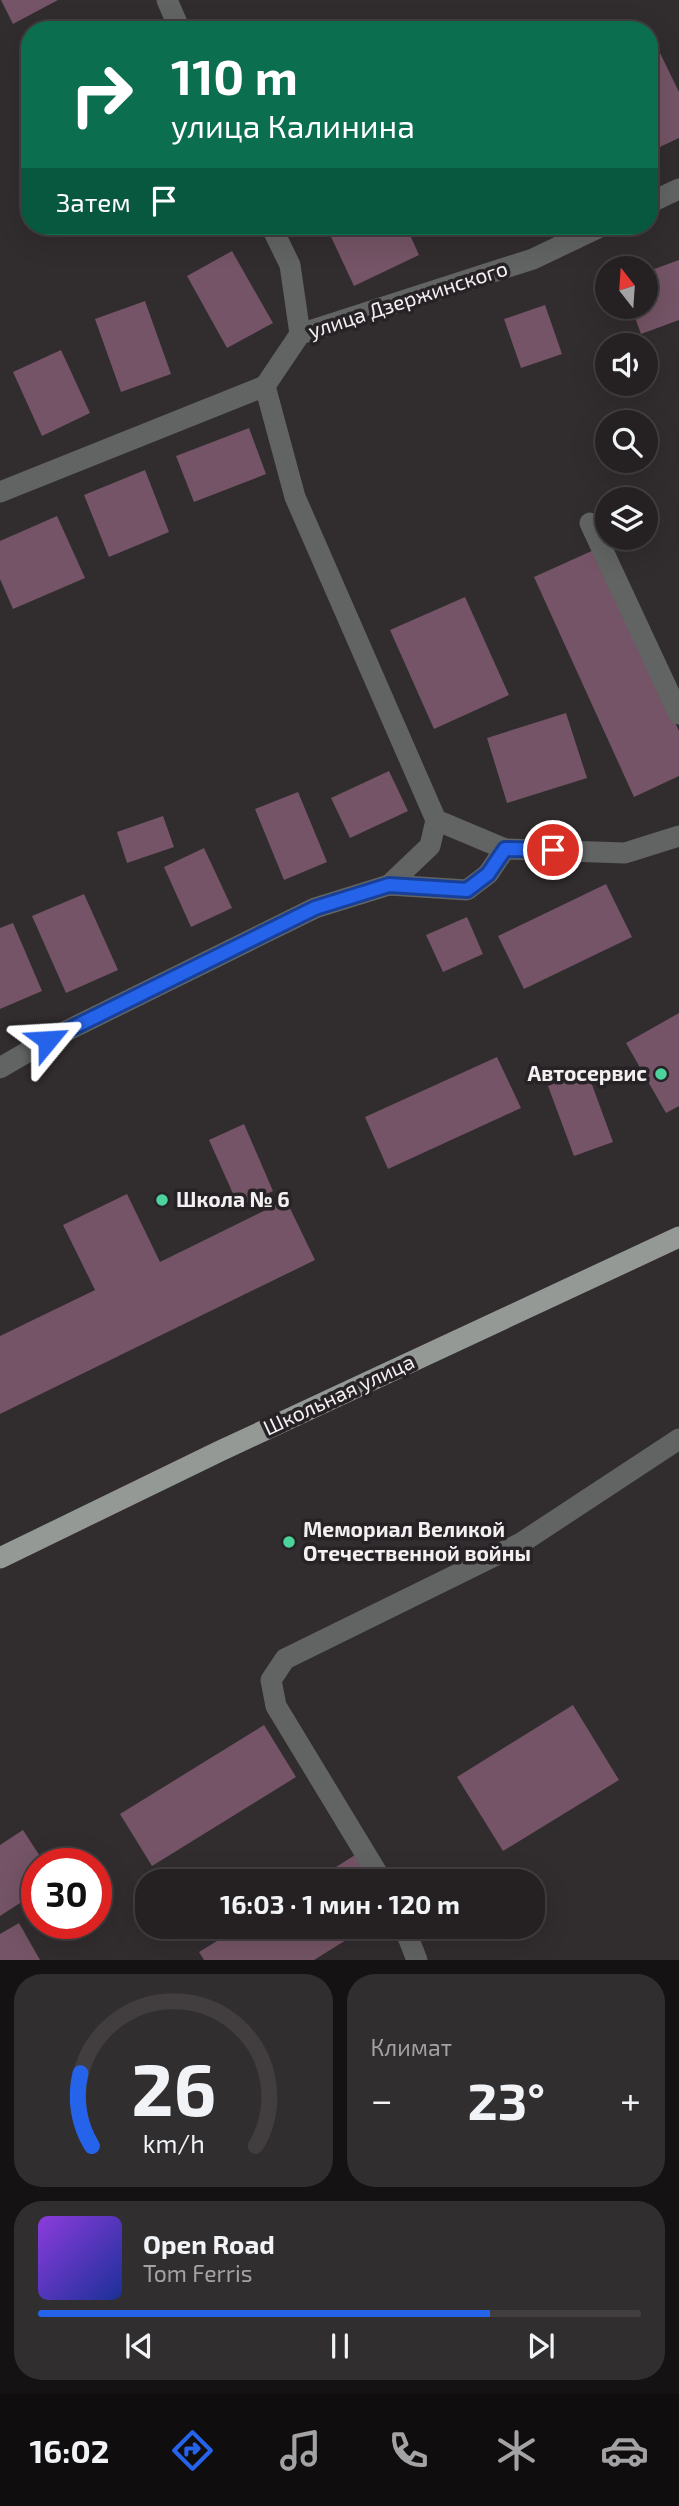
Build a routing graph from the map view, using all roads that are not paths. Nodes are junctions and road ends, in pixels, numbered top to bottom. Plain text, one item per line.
1 (167, 0) edge
2 (176, 21) edge
3 (679, 189) edge
4 (658, 200) edge
5 (275, 235) edge
6 (583, 235) edge
7 (300, 334) junction
8 (265, 386) junction
9 (0, 492) edge
10 (590, 523) dead end
11 (679, 714) edge
12 (436, 820) junction
13 (679, 836) edge
14 (505, 849) junction
15 (389, 885) junction
16 (0, 1068) edge
17 (679, 1237) edge
18 (679, 1439) edge
19 (0, 1558) edge
20 (375, 1869) edge
21 (409, 1939) edge
22 (417, 1960) edge

1 - 2 street
3 - 4 street
5 - 7 street
6 - 7 street, улица Дзержинского
7 - 8 street, улица Дзержинского
8 - 9 street
8 - 12 street
10 - 11 street
12 - 14 street
12 - 15 street
13 - 14 street
14 - 15 street
15 - 16 street
17 - 19 main road, Школьная улица
18 - 20 street
21 - 22 street

